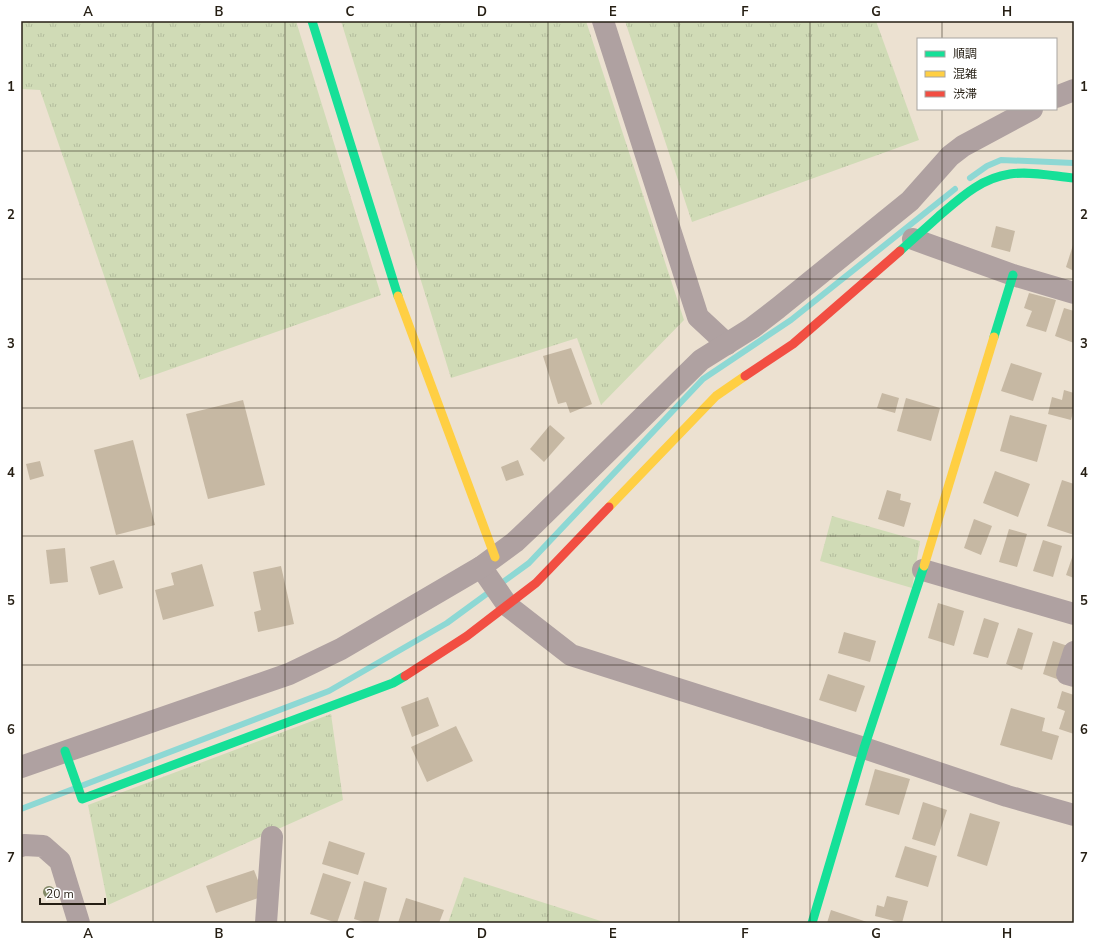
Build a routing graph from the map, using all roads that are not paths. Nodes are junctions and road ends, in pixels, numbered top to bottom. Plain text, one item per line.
1 (312, 21) edge
2 (603, 21) edge
3 (1074, 90) edge
4 (1057, 97) edge
5 (1030, 110) edge
6 (1074, 178) edge
7 (913, 239) junction
8 (1013, 275) junction
9 (1074, 293) edge
10 (727, 344) junction
11 (488, 562) junction
12 (923, 570) junction
13 (508, 606) junction
14 (1074, 614) edge
15 (1074, 652) edge
16 (1074, 676) edge
17 (864, 748) junction
18 (65, 751) junction
19 (21, 767) edge
20 (1073, 813) edge
21 (272, 837) dead end
22 (21, 846) edge
23 (80, 923) edge
24 (266, 923) edge
25 (812, 923) edge

1 - 11 street
2 - 10 street
3 - 4 street
5 - 10 street
6 - 7 street
7 - 8 street
7 - 13 street
8 - 9 street
8 - 12 street
10 - 11 street
11 - 13 street
11 - 18 street
12 - 14 street
12 - 17 street
13 - 17 street
13 - 18 street
15 - 16 street
17 - 20 street
17 - 25 street
18 - 19 street
21 - 24 street
22 - 23 street

